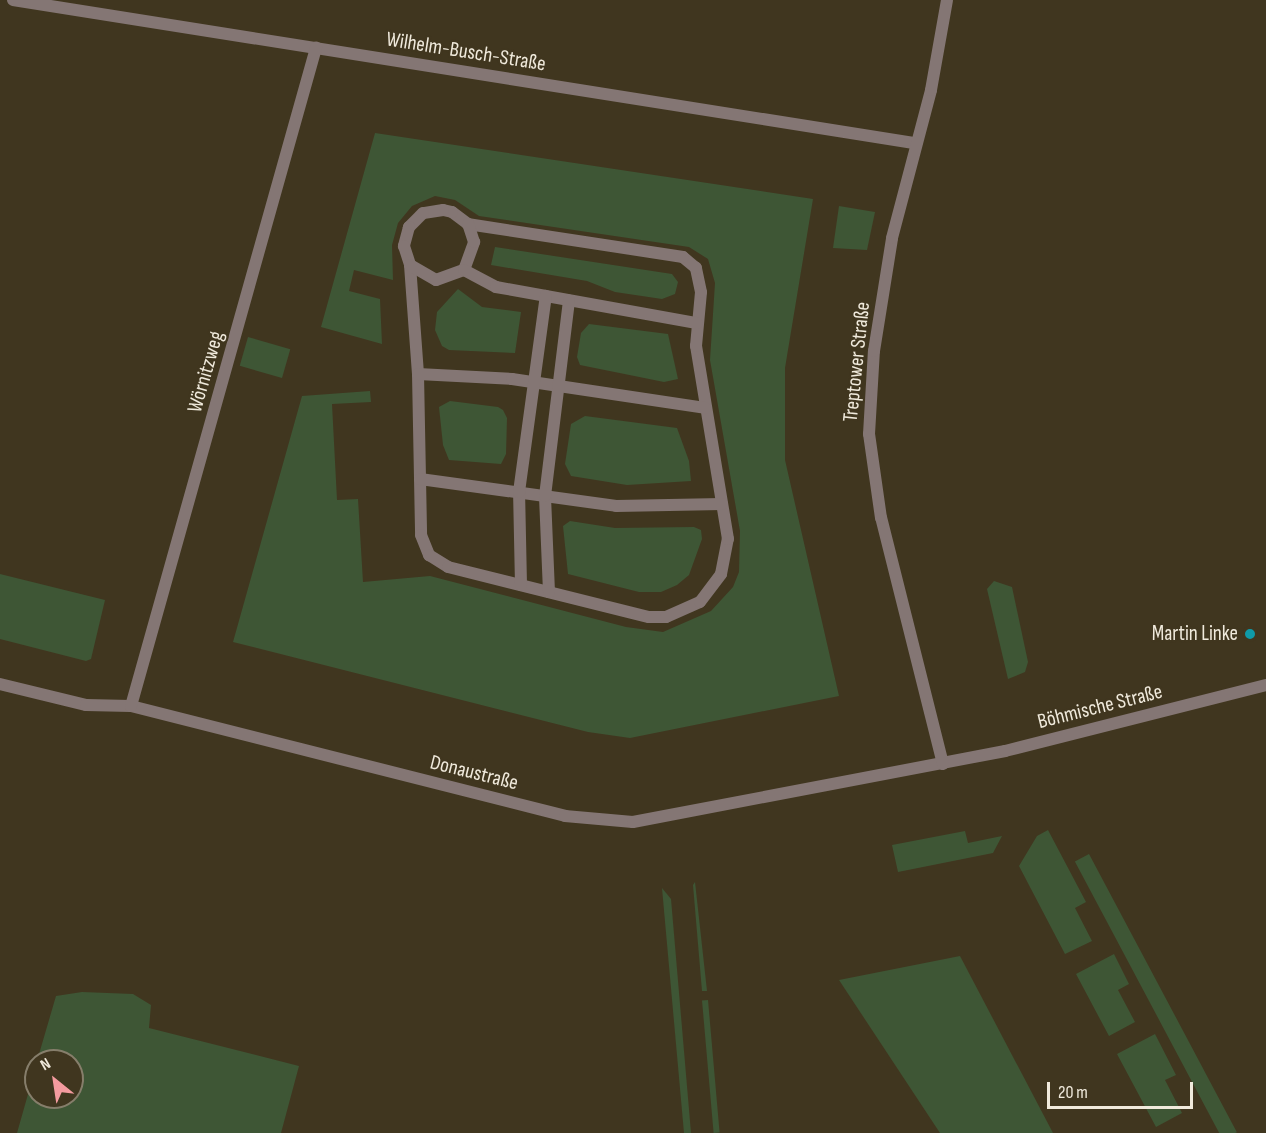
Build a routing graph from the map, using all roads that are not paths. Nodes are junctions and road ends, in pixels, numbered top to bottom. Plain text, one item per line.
1 (13, 0) edge
2 (947, 0) edge
3 (316, 48) junction
4 (914, 143) junction
5 (468, 224) junction
6 (410, 265) junction
7 (464, 270) junction
8 (546, 296) junction
9 (569, 300) junction
10 (697, 323) junction
11 (418, 374) junction
12 (531, 382) junction
13 (557, 386) junction
14 (705, 408) junction
15 (420, 479) junction
16 (519, 492) junction
17 (545, 496) junction
18 (722, 504) junction
19 (521, 585) junction
20 (549, 591) junction
21 (0, 684) edge
22 (1266, 685) edge
23 (131, 706) junction
24 (943, 764) junction

1 - 3 street, Wilhelm-Busch-Straße
2 - 4 street, Treptower Straße
3 - 4 street, Wilhelm-Busch-Straße
3 - 23 street, Wörnitzweg
4 - 24 street, Treptower Straße
5 - 6 street
5 - 7 street
5 - 10 street
6 - 7 street
6 - 11 street
7 - 8 street
8 - 9 street
8 - 12 street
9 - 10 street
9 - 13 street
10 - 14 street
11 - 12 street
11 - 15 street
12 - 13 street
12 - 16 street
13 - 14 street
13 - 17 street
14 - 18 street
15 - 16 street
15 - 19 street
16 - 17 street
16 - 19 street
17 - 18 street
17 - 20 street
18 - 20 street
19 - 20 street
21 - 23 street, Donaustraße
22 - 24 street, Böhmische Straße
23 - 24 street, Donaustraße

